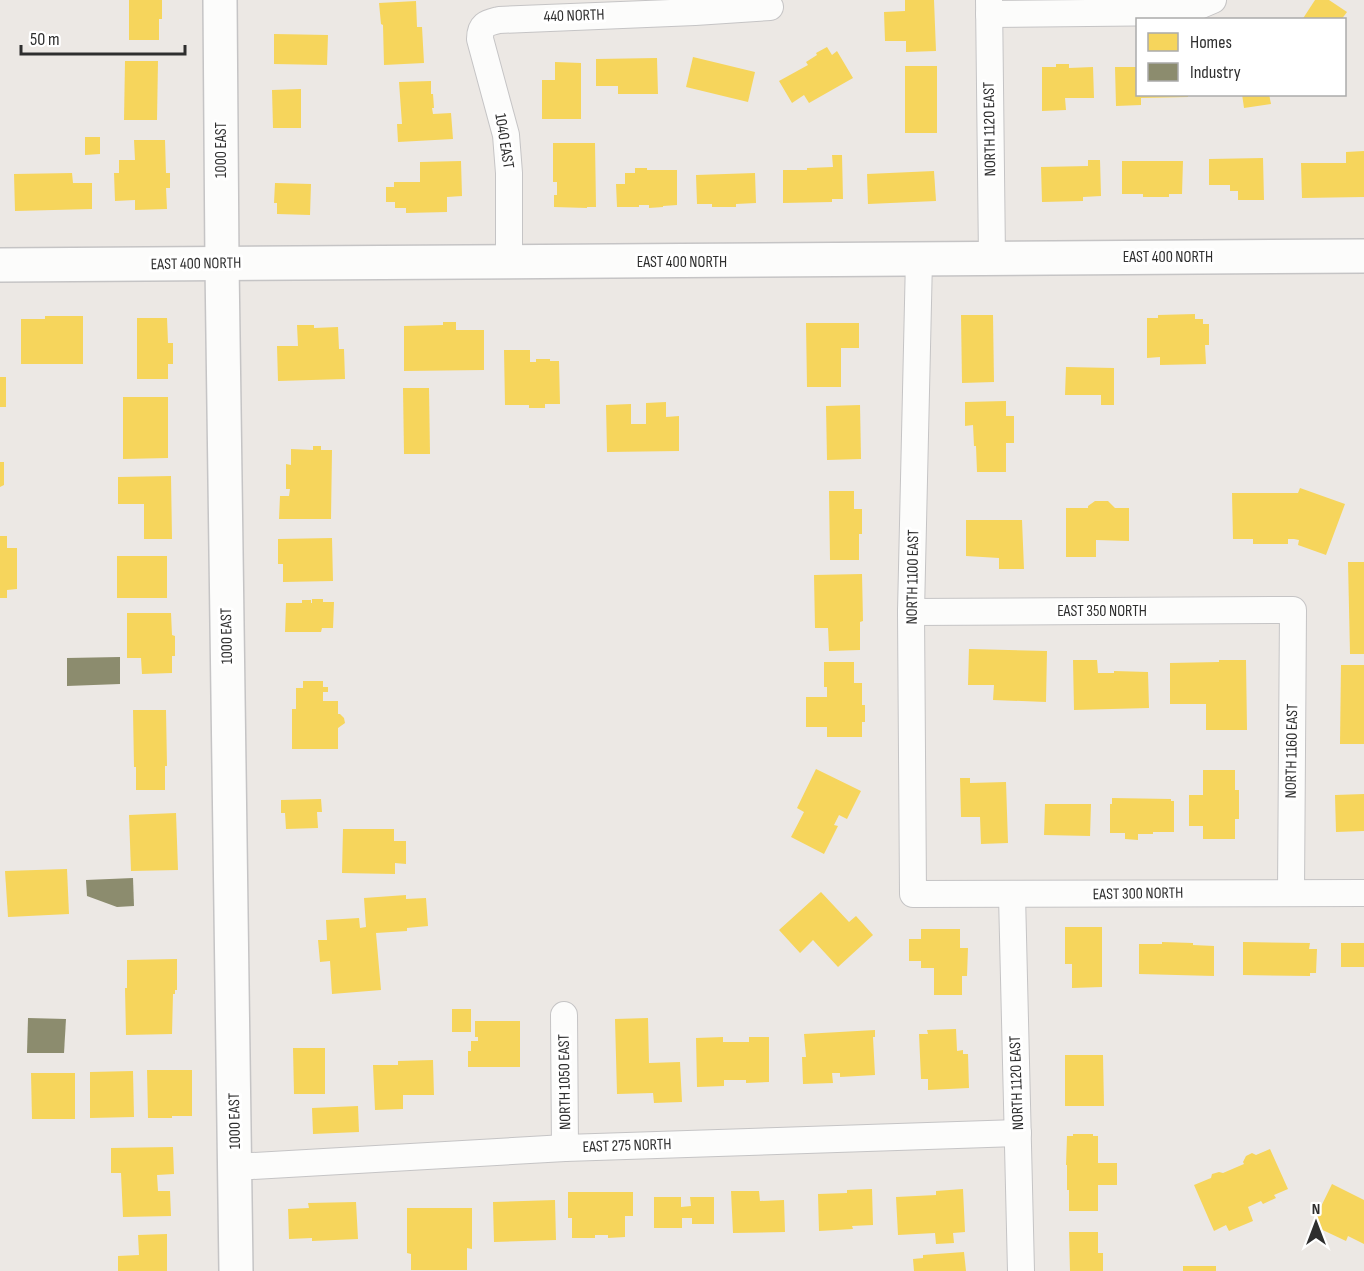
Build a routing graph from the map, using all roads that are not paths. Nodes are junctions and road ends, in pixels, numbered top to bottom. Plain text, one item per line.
1 (220, 0) edge
2 (1213, 0) edge
3 (770, 7) dead end
4 (989, 7) edge
5 (486, 23) joint
6 (1364, 256) edge
7 (992, 258) junction
8 (919, 259) junction
9 (509, 263) junction
10 (222, 264) junction
11 (0, 266) edge
12 (1293, 610) joint
13 (911, 612) junction
14 (1291, 892) junction
15 (1364, 893) edge
16 (913, 894) joint
17 (1012, 895) junction
18 (564, 1015) dead end
19 (1018, 1133) junction
20 (565, 1148) junction
21 (236, 1167) junction
22 (236, 1271) edge
23 (1021, 1271) edge

1 - 10 street, 1000 EAST
2 - 4 street
3 - 5 street, 440 NORTH
4 - 7 street, NORTH 1120 EAST
5 - 9 street, 1040 EAST
6 - 7 street, EAST 400 NORTH
7 - 8 street, EAST 400 NORTH
8 - 9 street, EAST 400 NORTH
8 - 13 street, NORTH 1100 EAST
9 - 10 street, EAST 400 NORTH
10 - 11 street, EAST 400 NORTH
10 - 21 street, 1000 EAST
12 - 13 street, EAST 350 NORTH
12 - 14 street, NORTH 1160 EAST
13 - 16 street, NORTH 1100 EAST
14 - 15 street, EAST 300 NORTH
14 - 17 street, EAST 300 NORTH
16 - 17 street, EAST 300 NORTH
17 - 19 street, NORTH 1120 EAST
18 - 20 street, NORTH 1050 EAST
19 - 20 street, EAST 275 NORTH
19 - 23 street, NORTH 1120 EAST
20 - 21 street, EAST 275 NORTH
21 - 22 street, 1000 EAST

